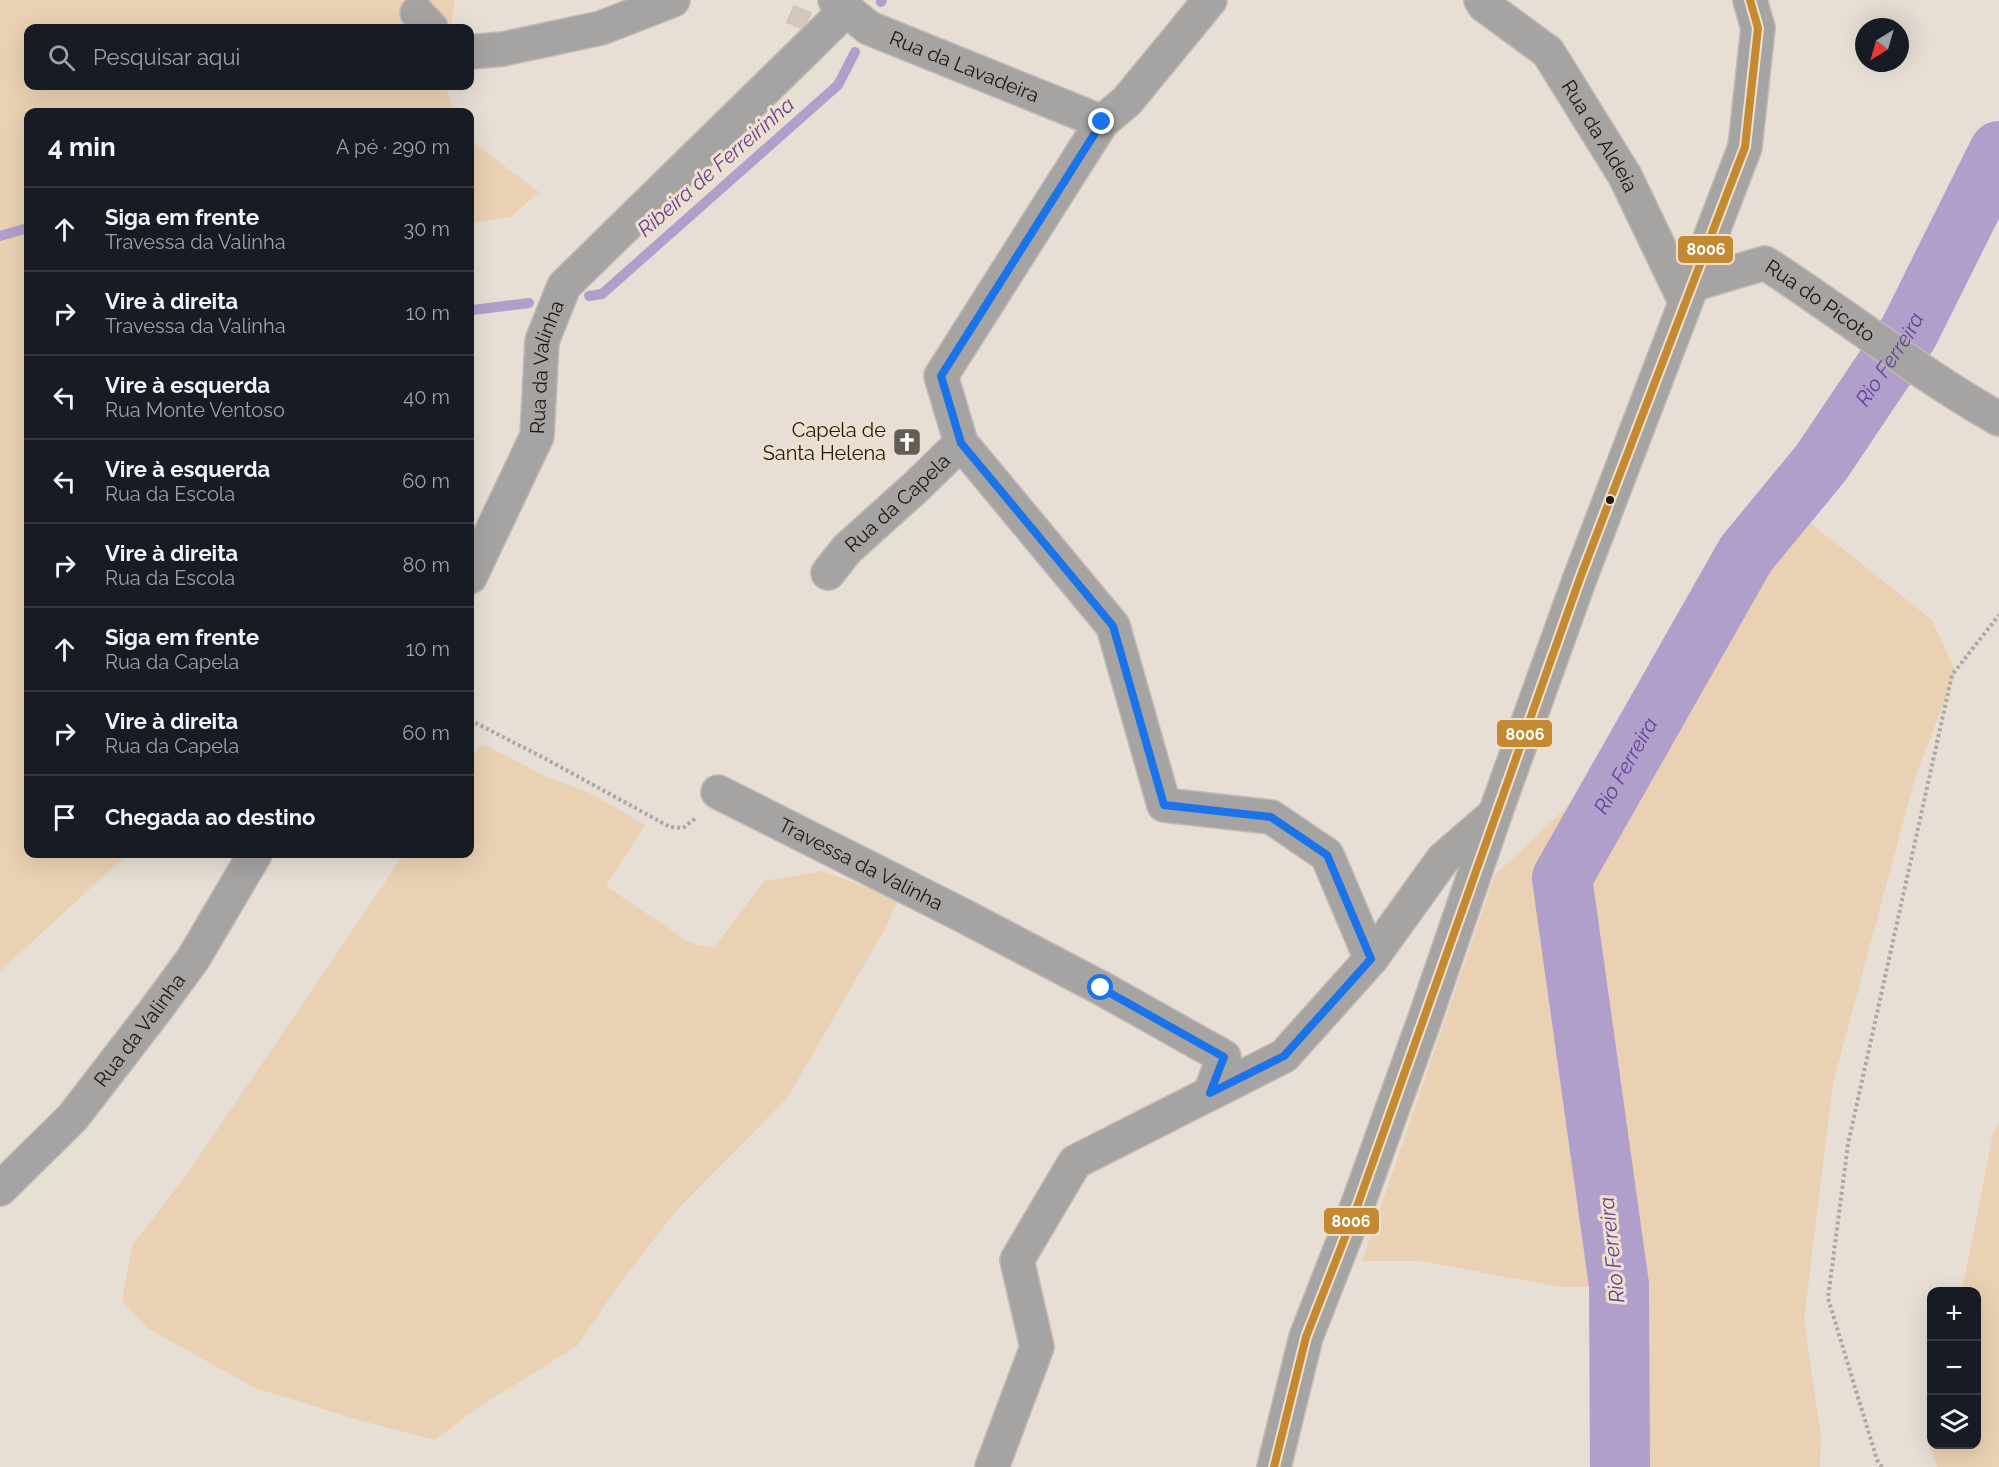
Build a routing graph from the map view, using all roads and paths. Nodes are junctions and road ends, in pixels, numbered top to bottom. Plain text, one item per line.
1 (674, 0) edge
2 (1210, 0) edge
3 (1481, 0) edge
4 (1750, 0) edge
5 (841, 5) edge
6 (474, 52) edge
7 (1102, 122) junction
8 (1688, 293) junction
9 (1999, 419) edge
10 (961, 443) junction
11 (474, 569) edge
12 (828, 573) dead end
13 (1999, 615) edge
14 (474, 722) edge
15 (718, 792) joint
16 (1495, 813) junction
17 (253, 858) edge
18 (1371, 959) junction
19 (1210, 1093) junction
20 (0, 1189) edge
21 (992, 1467) edge
22 (1274, 1467) edge
23 (1882, 1467) edge

1 - 6 street
2 - 7 street
3 - 8 street, Rua da Aldeia
4 - 8 street
5 - 7 street, Rua da Lavadeira
5 - 11 street, Rua da Valinha
7 - 10 street, Rua da Capela
8 - 9 street, Rua do Picoto
8 - 16 street
10 - 12 street, Rua da Capela
10 - 18 street
13 - 23 path
14 - 15 path
15 - 19 street, Travessa da Valinha
16 - 18 street
16 - 22 street
17 - 20 street, Rua da Valinha
18 - 19 street
19 - 21 street

